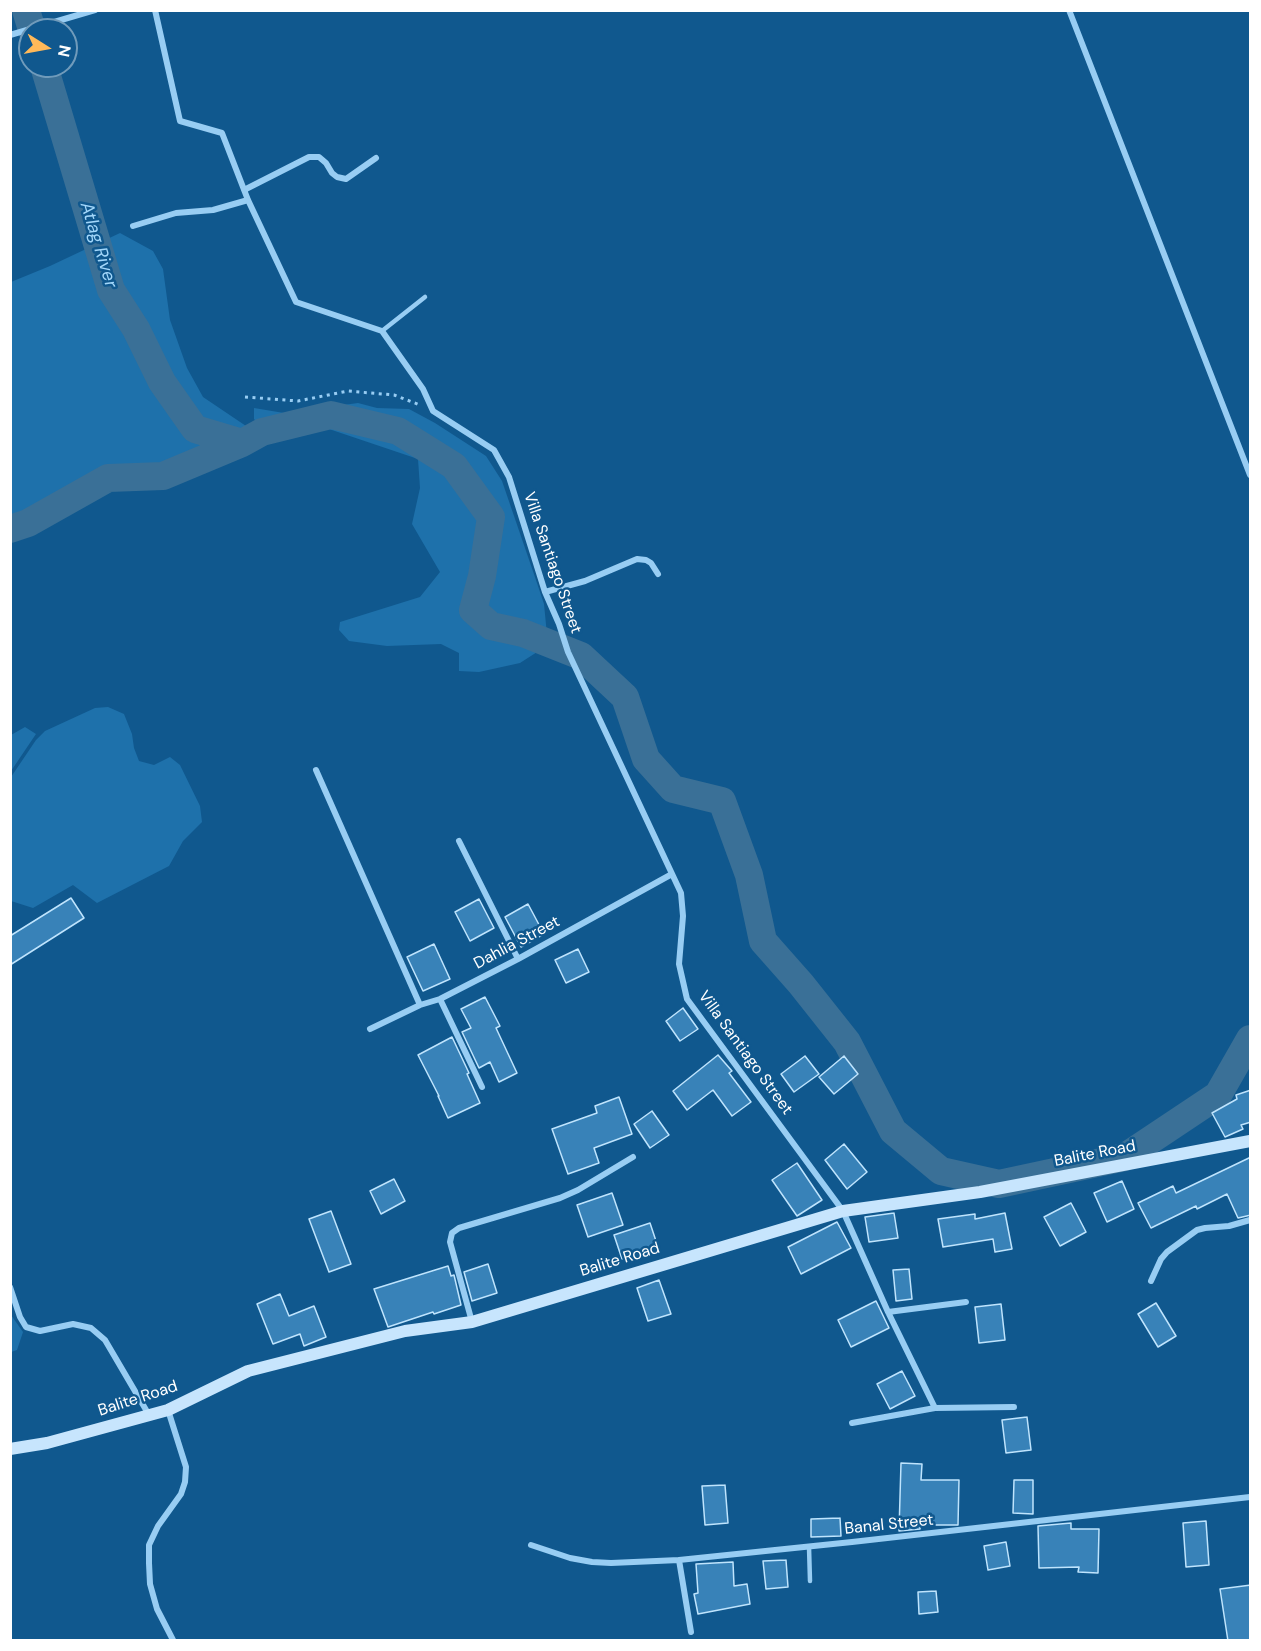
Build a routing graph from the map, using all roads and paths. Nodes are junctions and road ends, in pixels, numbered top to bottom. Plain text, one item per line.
1 (95, 10) edge
2 (155, 10) edge
3 (1069, 10) edge
4 (10, 35) edge
5 (376, 158) dead end
6 (244, 190) junction
7 (248, 200) junction
8 (133, 226) dead end
9 (425, 297) dead end
10 (382, 331) junction
11 (245, 397) dead end
12 (433, 411) junction
13 (1251, 475) edge
14 (658, 574) dead end
15 (545, 592) junction
16 (316, 770) dead end
17 (459, 841) dead end
18 (672, 874) junction
19 (518, 959) junction
20 (440, 999) junction
21 (420, 1005) junction
22 (370, 1029) dead end
23 (482, 1087) dead end
24 (1250, 1144) edge
25 (633, 1157) dead end
26 (843, 1211) junction
27 (1251, 1220) edge
28 (1151, 1281) dead end
29 (10, 1287) edge
30 (966, 1302) dead end
31 (888, 1312) junction
32 (472, 1322) junction
33 (1014, 1407) dead end
34 (935, 1408) junction
35 (168, 1410) junction
36 (150, 1416) junction
37 (852, 1423) dead end
38 (10, 1449) edge
39 (1251, 1497) edge
40 (531, 1545) dead end
41 (808, 1546) junction
42 (680, 1560) junction
43 (810, 1581) dead end
44 (691, 1632) dead end
45 (173, 1641) edge

1 - 4 street
2 - 6 street
3 - 13 street
5 - 6 street
6 - 7 street
7 - 8 street
7 - 10 street
9 - 10 lane
10 - 12 street
11 - 12 path
12 - 15 street, Villa Santiago Street
14 - 15 street
15 - 18 street, Villa Santiago Street
16 - 21 street
17 - 19 street
18 - 19 street, Dahlia Street
18 - 26 street, Villa Santiago Street
19 - 20 street, Dahlia Street
20 - 21 street, Dahlia Street
20 - 23 street
21 - 22 street, Dahlia Street
24 - 26 street, Balite Road
25 - 32 street
26 - 31 street, Villa Santiago Street
26 - 32 street, Balite Road
27 - 28 street
29 - 36 street
30 - 31 street
31 - 34 street, Villa Santiago Street
32 - 35 street, Balite Road
33 - 34 street
34 - 37 street
35 - 36 street, Balite Road
35 - 45 street
36 - 38 street, Balite Road
39 - 41 street, Banal Street
40 - 42 street, Banal Street
41 - 42 street, Banal Street
41 - 43 lane
42 - 44 street

